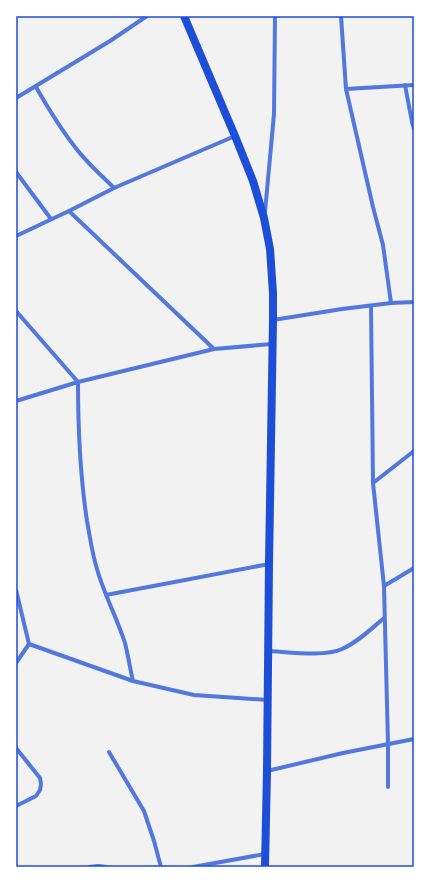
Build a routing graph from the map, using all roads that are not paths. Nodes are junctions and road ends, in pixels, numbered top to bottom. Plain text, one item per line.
1 (147, 16) edge
2 (184, 16) edge
3 (275, 16) edge
4 (341, 16) edge
5 (414, 84) edge
6 (405, 85) junction
7 (36, 87) junction
8 (346, 89) junction
9 (16, 98) edge
10 (414, 129) edge
11 (235, 136) junction
12 (16, 172) edge
13 (114, 188) junction
14 (69, 211) junction
15 (264, 218) junction
16 (51, 219) junction
17 (16, 236) edge
18 (414, 302) edge
19 (391, 303) junction
20 (370, 306) junction
21 (16, 311) edge
22 (273, 320) junction
23 (272, 344) junction
24 (214, 349) junction
25 (78, 382) junction
26 (16, 401) edge
27 (414, 451) edge
28 (373, 483) junction
29 (269, 564) junction
30 (414, 568) edge
31 (384, 586) junction
32 (16, 590) edge
33 (106, 595) junction
34 (384, 618) junction
35 (28, 644) junction
36 (269, 652) junction
37 (16, 663) edge
38 (133, 681) junction
39 (268, 700) junction
40 (414, 739) edge
41 (388, 744) junction
42 (16, 748) edge
43 (108, 752) dead end
44 (267, 771) junction
45 (388, 787) dead end
46 (16, 806) edge
47 (265, 854) junction
48 (88, 867) edge
49 (107, 867) edge
50 (161, 867) edge
51 (193, 867) edge
52 (265, 867) edge

1 - 7 street
2 - 11 main road
3 - 15 street
4 - 8 street
5 - 6 street
6 - 8 street
6 - 10 street
7 - 9 street
7 - 13 street
8 - 19 street
11 - 13 street
11 - 15 main road
12 - 16 street
13 - 14 street
14 - 16 street
14 - 24 street
15 - 22 main road
16 - 17 street
18 - 19 street
19 - 20 street
20 - 22 street
20 - 28 street
21 - 25 street
22 - 23 main road
23 - 24 street
23 - 29 main road
24 - 25 street
25 - 26 street
25 - 33 street
27 - 28 street
28 - 31 street
29 - 33 street
29 - 36 main road
30 - 31 street
31 - 34 street
32 - 35 street
33 - 38 street
34 - 36 street
34 - 41 street
35 - 37 street
35 - 38 street
36 - 39 main road
38 - 39 street
39 - 44 main road
40 - 41 street
41 - 44 street
41 - 45 street
42 - 46 street
43 - 50 street
44 - 47 main road
47 - 51 street
47 - 52 main road
48 - 49 street

